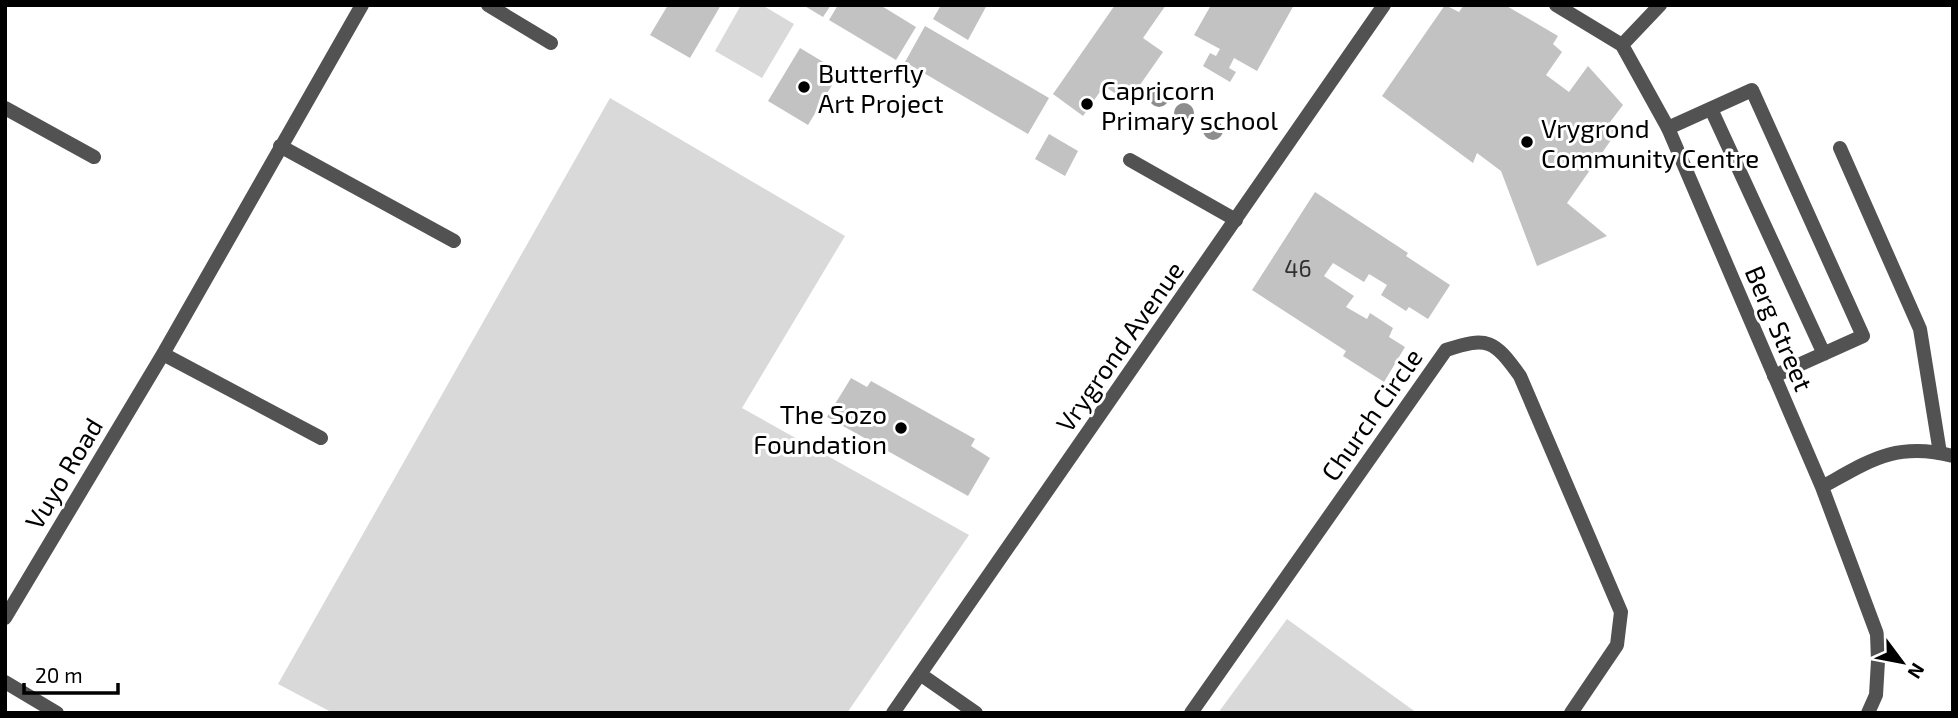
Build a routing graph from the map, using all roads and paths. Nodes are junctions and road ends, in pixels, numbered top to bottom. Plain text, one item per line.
1 (362, 5) edge
2 (488, 5) edge
3 (1384, 5) edge
4 (1556, 5) edge
5 (1660, 5) edge
6 (551, 43) dead end
7 (1622, 45) junction
8 (5, 108) edge
9 (1712, 109) junction
10 (1668, 128) junction
11 (280, 146) junction
12 (1840, 148) dead end
13 (94, 157) dead end
14 (1130, 160) dead end
15 (1236, 220) junction
16 (454, 241) dead end
17 (163, 354) junction
18 (1824, 354) junction
19 (1774, 376) junction
20 (321, 438) dead end
21 (1947, 454) edge
22 (1822, 487) junction
23 (5, 618) edge
24 (920, 674) junction
25 (5, 682) edge
26 (57, 713) edge
27 (893, 713) edge
28 (976, 713) edge
29 (1191, 713) edge
30 (1571, 713) edge
31 (1868, 713) edge

1 - 11 street, Vuyo Road
2 - 6 street
3 - 15 street, Vrygrond Avenue
4 - 7 street, Berg Street
5 - 7 street
7 - 10 street, Berg Street
8 - 13 street
9 - 10 street
9 - 18 street
9 - 18 street
10 - 19 street, Berg Street
11 - 16 street
11 - 17 street, Vuyo Road
12 - 21 street
14 - 15 street
15 - 24 street, Vrygrond Avenue
17 - 20 street
17 - 23 street, Vuyo Road
18 - 19 street
19 - 22 street, Berg Street
21 - 22 street
22 - 31 street, Berg Street
24 - 27 street, Vrygrond Avenue
24 - 28 street
25 - 26 street
29 - 30 street, Church Circle

